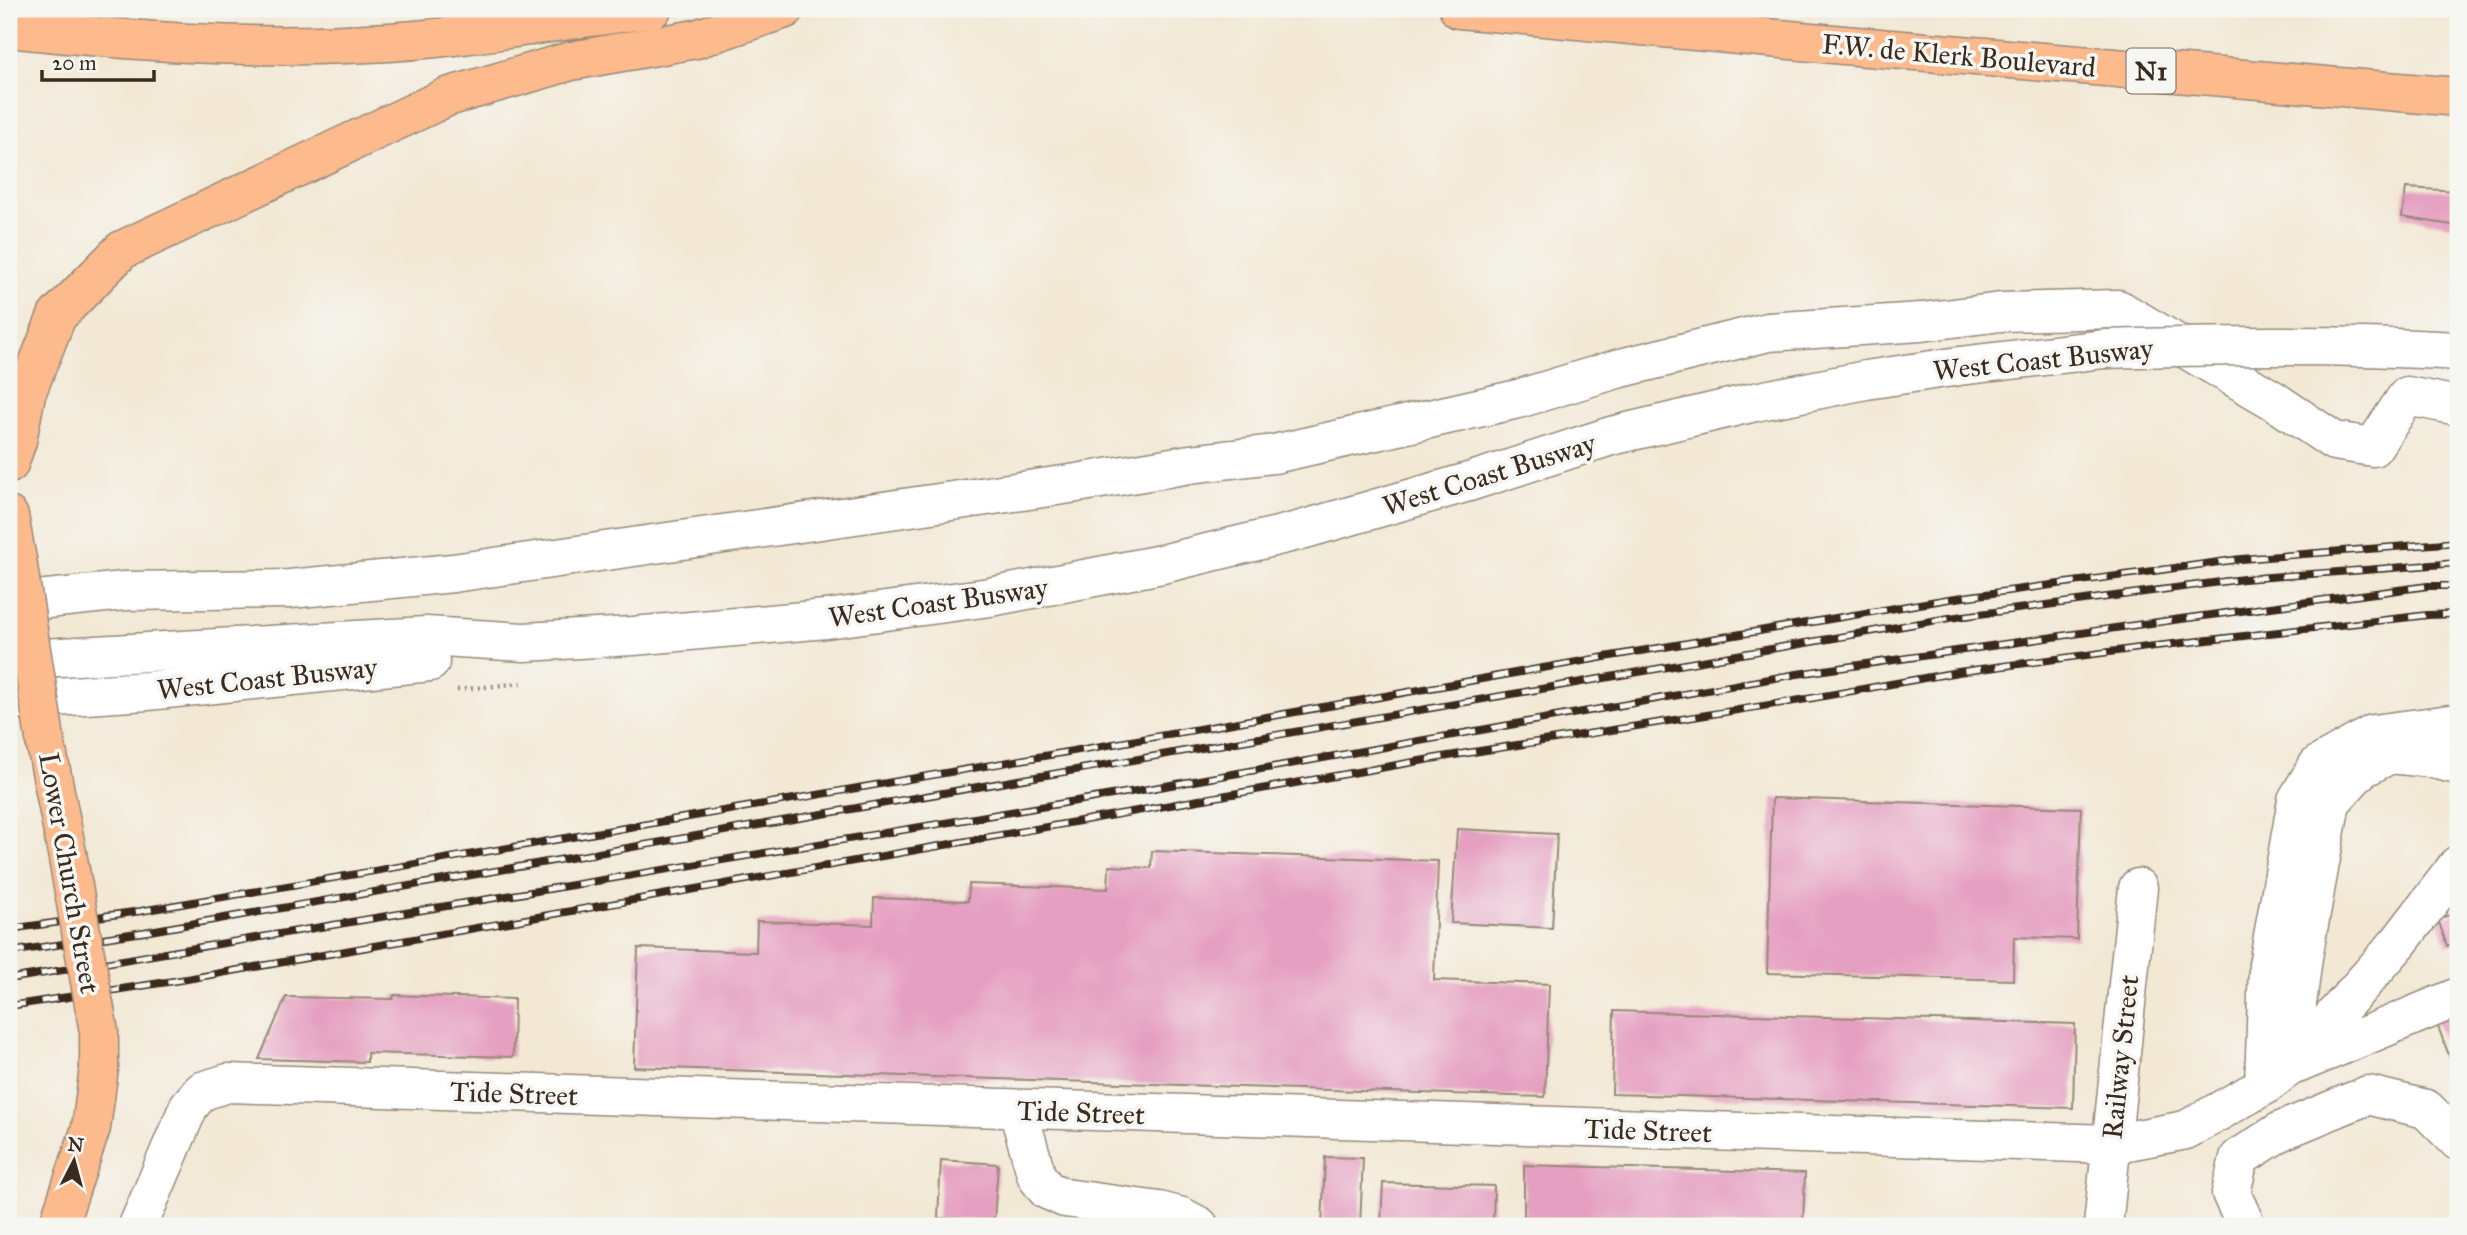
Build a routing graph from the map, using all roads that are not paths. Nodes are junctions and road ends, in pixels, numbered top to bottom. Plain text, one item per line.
1 (652, 9) edge
2 (785, 9) edge
3 (1459, 9) edge
4 (9, 28) edge
5 (2458, 97) edge
6 (2458, 351) edge
7 (2458, 406) edge
8 (9, 464) edge
9 (9, 516) edge
10 (9, 603) edge
11 (524, 642) junction
12 (9, 660) edge
13 (9, 700) edge
14 (2458, 723) edge
15 (2458, 765) edge
16 (2458, 865) edge
17 (2138, 888) dead end
18 (2458, 997) edge
19 (2277, 1077) junction
20 (1018, 1110) junction
21 (2458, 1141) edge
22 (2111, 1144) junction
23 (58, 1226) edge
24 (138, 1226) edge
25 (1199, 1226) edge
26 (2103, 1226) edge
27 (2246, 1226) edge

1 - 4 main road
2 - 8 main road
3 - 5 main road, F.W. de Klerk Boulevard / N1
6 - 11 street, West Coast Busway, bridge
7 - 10 street
9 - 23 main road, Lower Church Street, bridge
11 - 12 street, West Coast Busway
11 - 13 street, West Coast Busway
14 - 19 street
15 - 19 street
16 - 19 street
17 - 22 street, Railway Street
18 - 19 street
19 - 22 street, Tide Street
20 - 22 street, Tide Street
20 - 24 street, Tide Street
20 - 25 street
21 - 27 street
22 - 26 street, Railway Street

